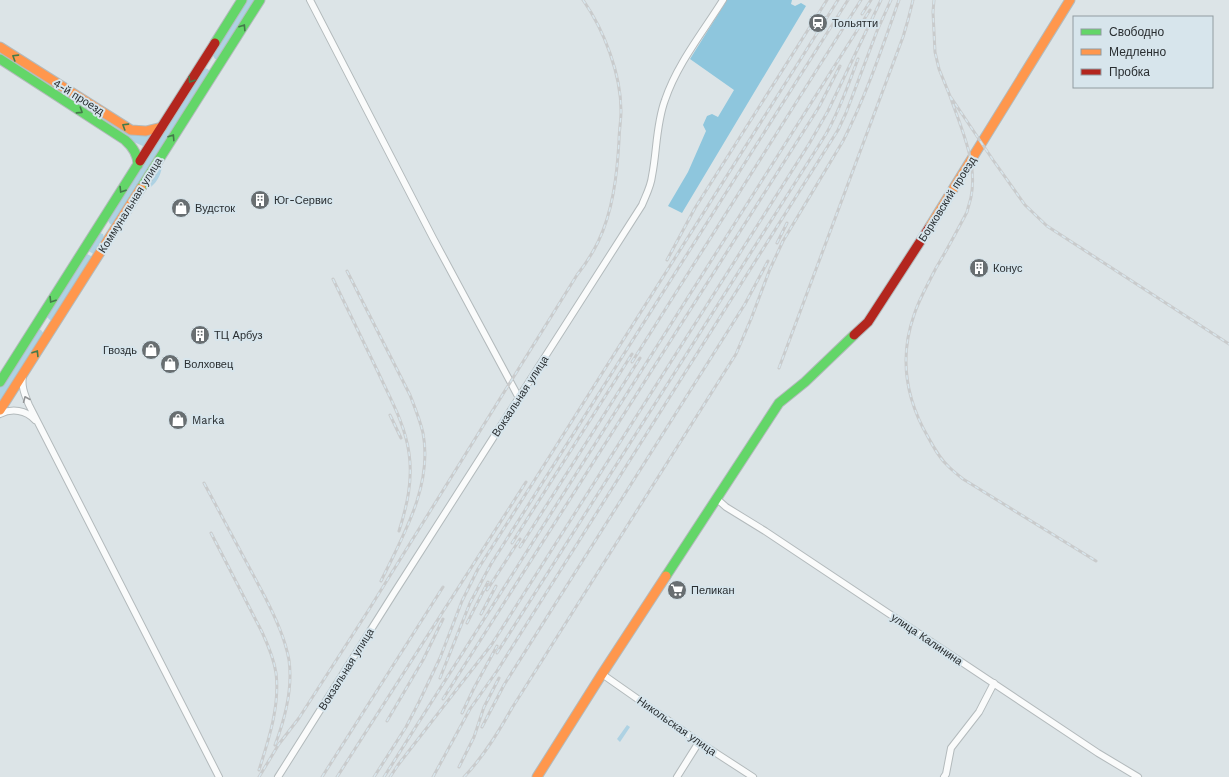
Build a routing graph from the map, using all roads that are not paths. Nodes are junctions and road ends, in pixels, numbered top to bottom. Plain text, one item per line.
1 (242, 0) edge
2 (260, 0) edge
3 (310, 0) edge
4 (723, 0) edge
5 (1070, 0) edge
6 (0, 48) edge
7 (0, 59) edge
8 (204, 59) junction
9 (217, 67) junction
10 (162, 126) junction
11 (138, 165) junction
12 (101, 223) junction
13 (113, 231) junction
14 (44, 312) junction
15 (57, 319) junction
16 (36, 326) junction
17 (49, 333) junction
18 (24, 372) junction
19 (0, 382) edge
20 (519, 398) junction
21 (0, 410) edge
22 (0, 414) edge
23 (38, 424) junction
24 (717, 499) junction
25 (602, 674) junction
26 (994, 684) junction
27 (699, 742) junction
28 (219, 777) edge
29 (278, 777) edge
30 (537, 777) edge
31 (677, 777) edge
32 (753, 777) edge
33 (944, 777) edge
34 (1138, 777) edge

1 - 8 main road, Коммунальная улица
9 -> 2 main road, Коммунальная улица
3 - 20 street
4 - 20 street, Вокзальная улица
5 - 24 main road, Борковский проезд
10 -> 6 main road, 4-й проезд
7 -> 11 main road, 4-й проезд
8 - 9 main road
8 -> 10 main road, Коммунальная улица
13 -> 9 main road, Коммунальная улица
10 - 11 main road, Коммунальная улица
11 -> 12 main road, Коммунальная улица
12 - 13 main road
12 -> 14 main road, Коммунальная улица
13 - 15 main road, Коммунальная улица
14 - 15 main road
14 - 16 main road, Коммунальная улица
15 - 17 main road, Коммунальная улица
16 - 17 main road
16 - 19 main road, Коммунальная улица
18 -> 17 main road, Коммунальная улица
18 - 21 main road, Коммунальная улица
23 -> 18 street
20 - 29 street, Вокзальная улица
22 - 23 street
23 - 28 street
24 - 25 main road
24 - 26 street, улица Калинина
25 - 27 street, Никольская улица
25 - 30 main road
26 - 33 street
26 - 34 street, улица Калинина
27 - 31 street
27 - 32 street, Никольская улица

